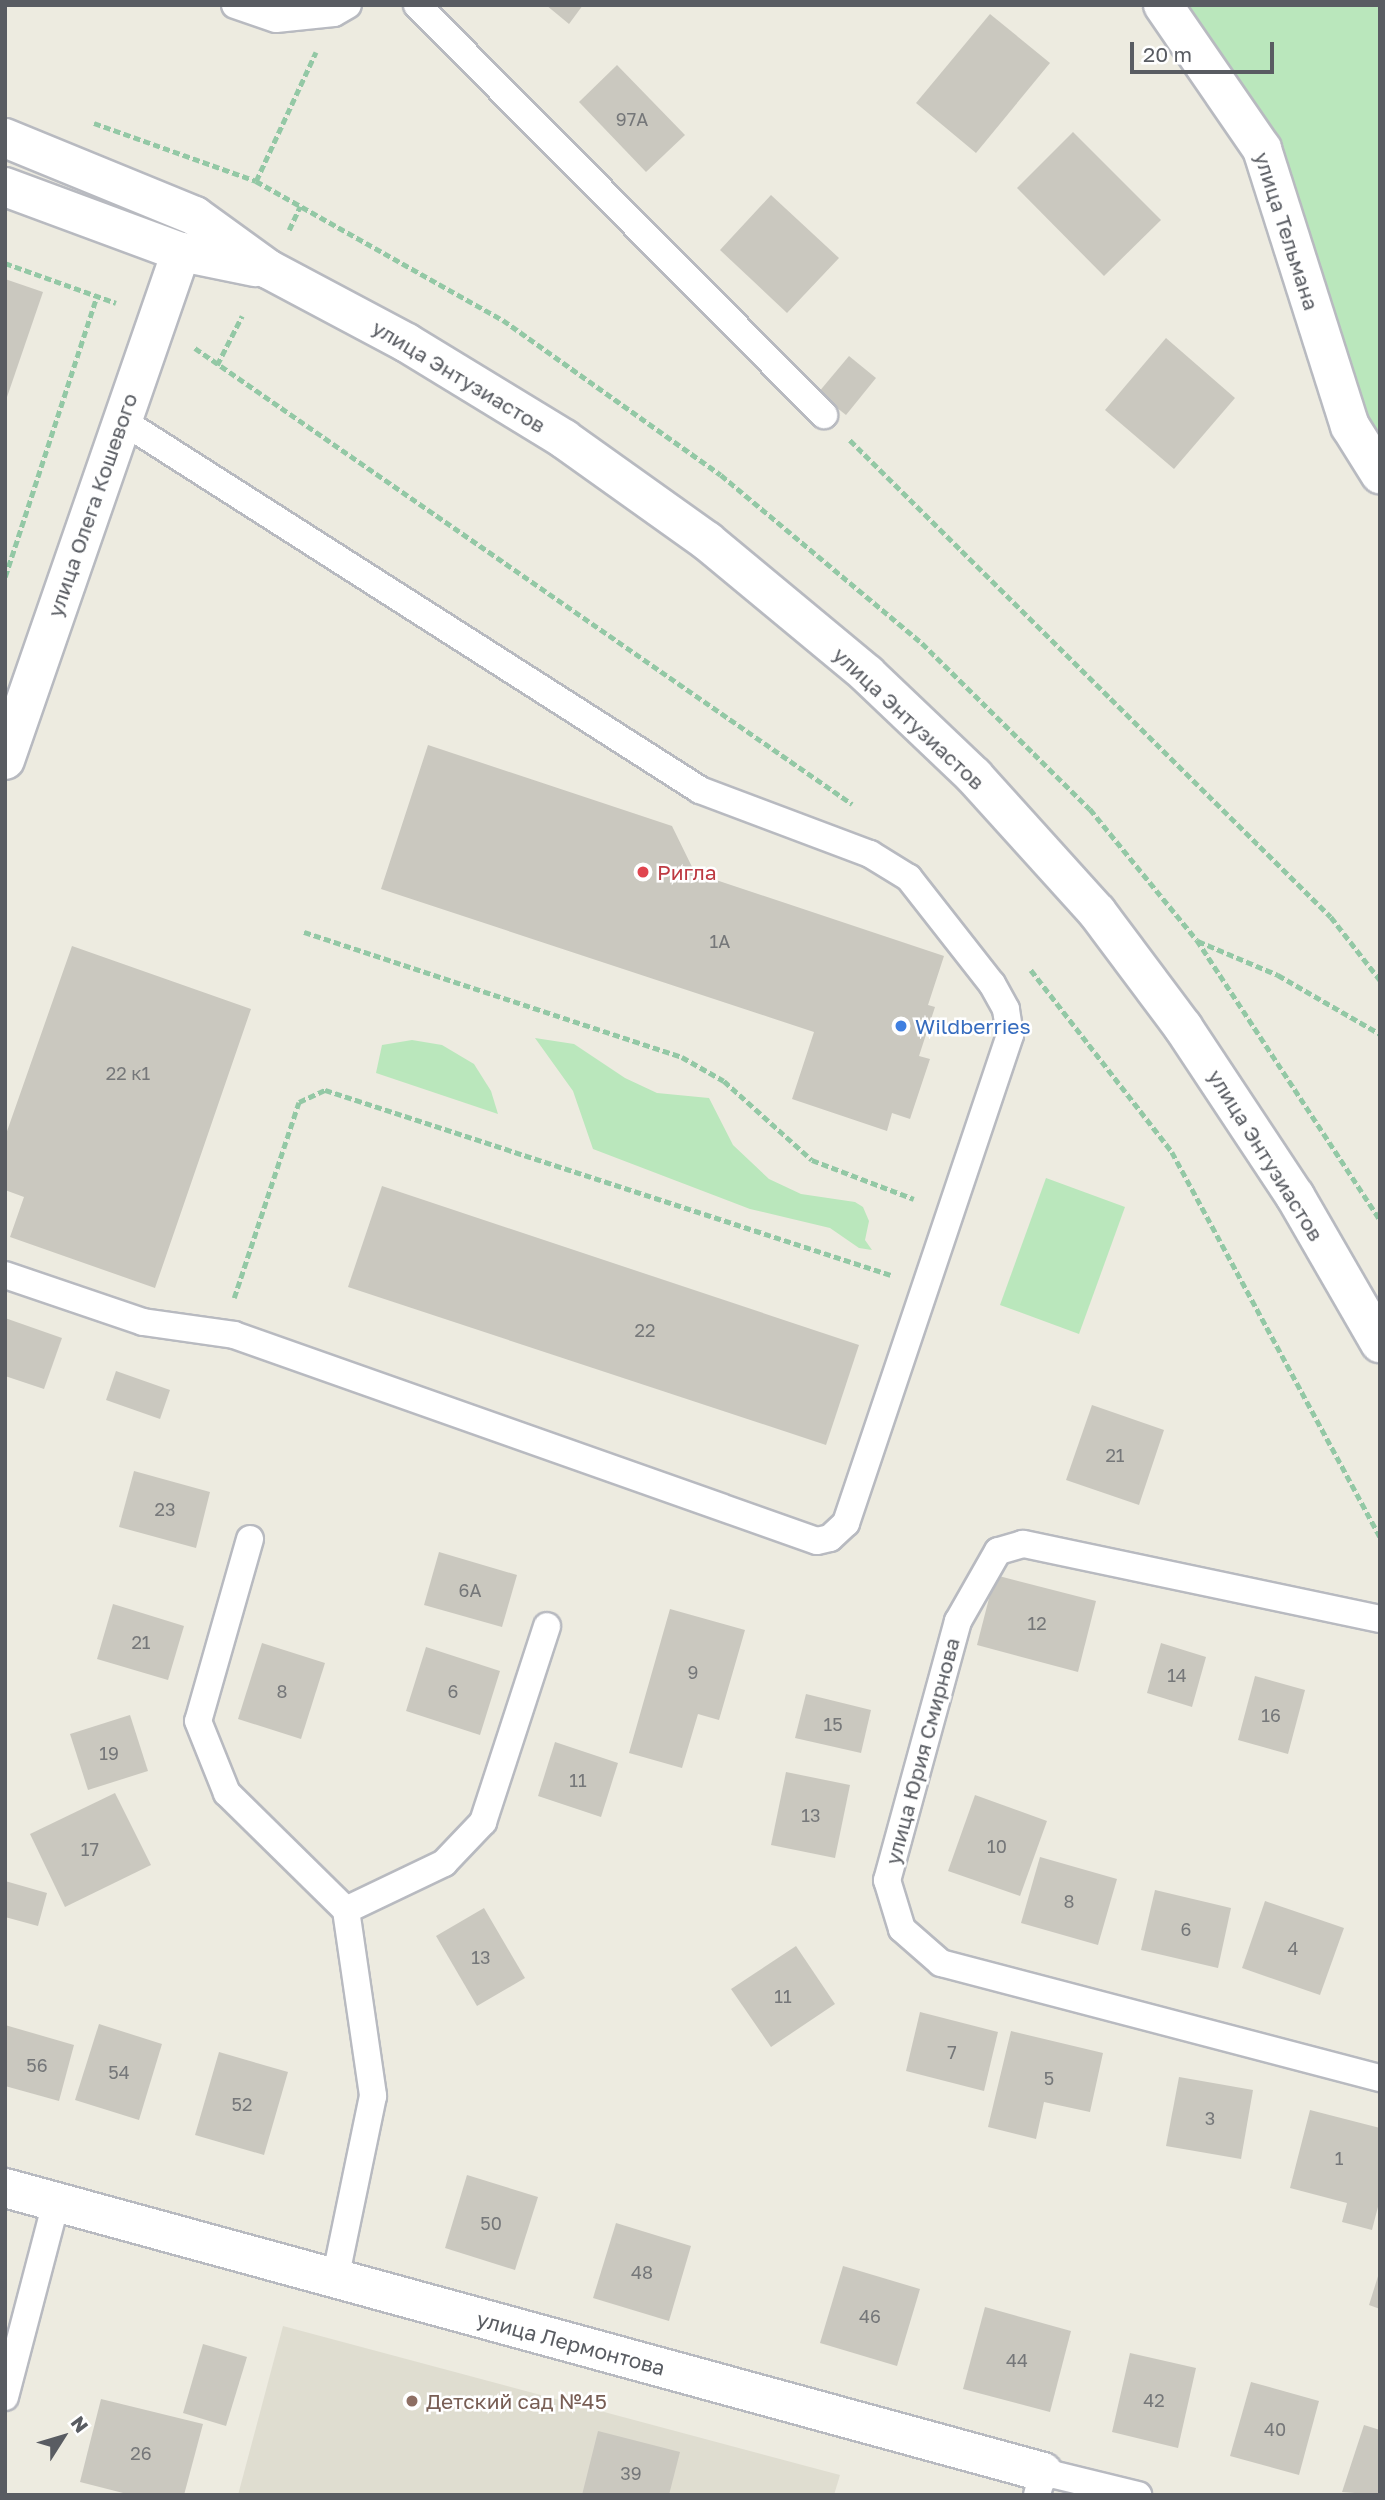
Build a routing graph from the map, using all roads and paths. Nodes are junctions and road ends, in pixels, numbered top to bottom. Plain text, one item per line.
1 (235, 5) edge
2 (417, 5) edge
3 (1163, 5) edge
4 (341, 9) edge
5 (5, 138) edge
6 (256, 181) dead end
7 (5, 187) edge
8 (300, 205) dead end
9 (195, 216) junction
10 (287, 233) dead end
11 (181, 252) junction
12 (5, 262) edge
13 (268, 269) junction
14 (97, 296) junction
15 (121, 305) dead end
16 (242, 316) dead end
17 (217, 365) dead end
18 (824, 415) joint
19 (121, 420) junction
20 (1380, 474) edge
21 (5, 577) edge
22 (5, 760) edge
23 (304, 932) dead end
24 (1197, 940) dead end
25 (1380, 981) edge
26 (1380, 1034) edge
27 (951, 1212) junction
28 (5, 1275) edge
29 (925, 1286) junction
30 (223, 1332) junction
31 (1380, 1343) edge
32 (250, 1539) dead end
33 (1380, 1619) edge
34 (547, 1626) dead end
35 (346, 1910) junction
36 (1380, 2078) edge
37 (5, 2188) edge
38 (56, 2203) junction
39 (335, 2279) junction
40 (5, 2396) edge
41 (1040, 2483) edge
42 (1138, 2495) edge

1 - 4 lane
2 - 18 lane
3 - 20 main road, улица Тельмана
4 - 6 path
5 - 9 main road, улица Энтузиастов
7 - 11 main road, улица Энтузиастов
8 - 10 path
9 - 11 main road, улица Олега Кошевого
9 - 13 main road, улица Энтузиастов
11 - 13 main road, улица Энтузиастов
11 - 19 main road, улица Олега Кошевого
12 - 14 path
13 - 31 main road, улица Энтузиастов
14 - 15 path
14 - 21 path
16 - 17 path
18 - 25 path
19 - 22 main road, улица Олега Кошевого
19 - 27 lane
23 - 27 path
24 - 26 path
27 - 29 lane
28 - 30 lane
29 - 30 path
29 - 30 lane
32 - 35 lane
33 - 36 lane, улица Юрия Смирнова
34 - 35 lane
35 - 39 lane
37 - 38 main road, улица Лермонтова
38 - 39 main road, улица Лермонтова
38 - 40 lane
39 - 41 main road, улица Лермонтова
41 - 42 lane, улица Лермонтова

